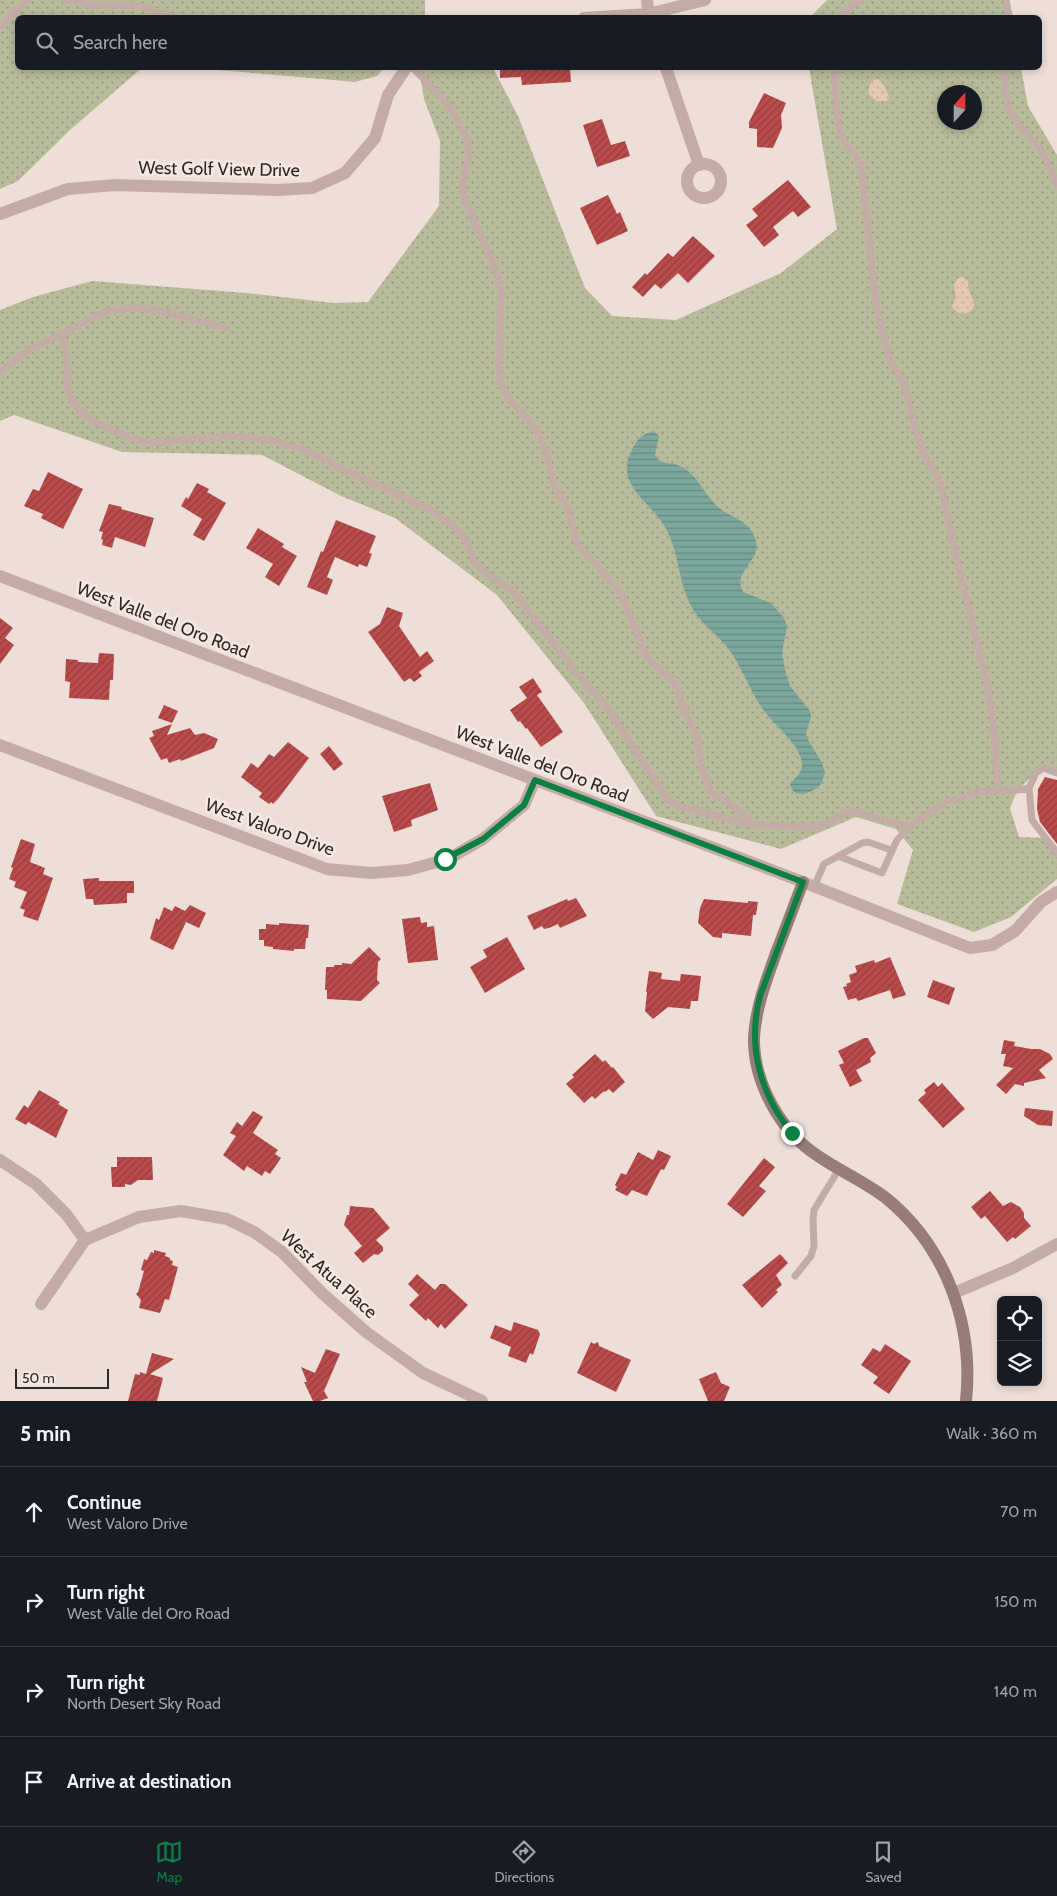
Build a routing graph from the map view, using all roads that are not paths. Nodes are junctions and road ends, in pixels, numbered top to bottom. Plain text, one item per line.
1 (29, 0) edge
2 (65, 0) edge
3 (647, 0) edge
4 (705, 0) edge
5 (861, 0) edge
6 (1006, 0) edge
7 (166, 15) edge
8 (649, 15) edge
9 (652, 15) edge
10 (842, 15) edge
11 (1008, 15) edge
12 (0, 27) edge
13 (405, 70) edge
14 (415, 70) edge
15 (667, 70) edge
16 (837, 70) edge
17 (1005, 70) edge
18 (699, 165) dead end
19 (1057, 185) edge
20 (0, 214) edge
21 (224, 328) dead end
22 (61, 335) junction
23 (0, 372) edge
24 (0, 576) edge
25 (0, 745) edge
26 (1057, 773) edge
27 (535, 780) junction
28 (1029, 788) junction
29 (998, 791) junction
30 (753, 825) junction
31 (909, 827) junction
32 (891, 850) junction
33 (1057, 853) edge
34 (838, 856) junction
35 (808, 884) junction
36 (1057, 892) edge
37 (0, 1160) edge
38 (839, 1169) junction
39 (85, 1240) junction
40 (1057, 1244) edge
41 (795, 1276) dead end
42 (954, 1293) junction
43 (41, 1304) dead end
44 (482, 1401) edge
45 (966, 1401) edge

1 - 12 lane
2 - 7 lane
3 - 8 street
4 - 9 street
5 - 10 lane
6 - 11 lane
13 - 20 street, West Golf View Drive
14 - 30 lane
15 - 18 street
16 - 29 lane
17 - 19 lane
21 - 22 lane
22 - 23 lane
22 - 30 lane
24 - 27 street, West Valle del Oro Road
25 - 27 street, West Valoro Drive
26 - 28 lane
27 - 35 street, West Valle del Oro Road
28 - 29 lane
28 - 33 lane
29 - 31 lane
30 - 31 lane
31 - 32 lane
32 - 34 lane
32 - 34 lane
34 - 35 lane
35 - 36 street, West Valle del Oro Road
35 - 38 street
37 - 39 street
38 - 41 lane
38 - 42 street
39 - 43 street
39 - 44 street, West Atua Place
40 - 42 street
42 - 45 street

